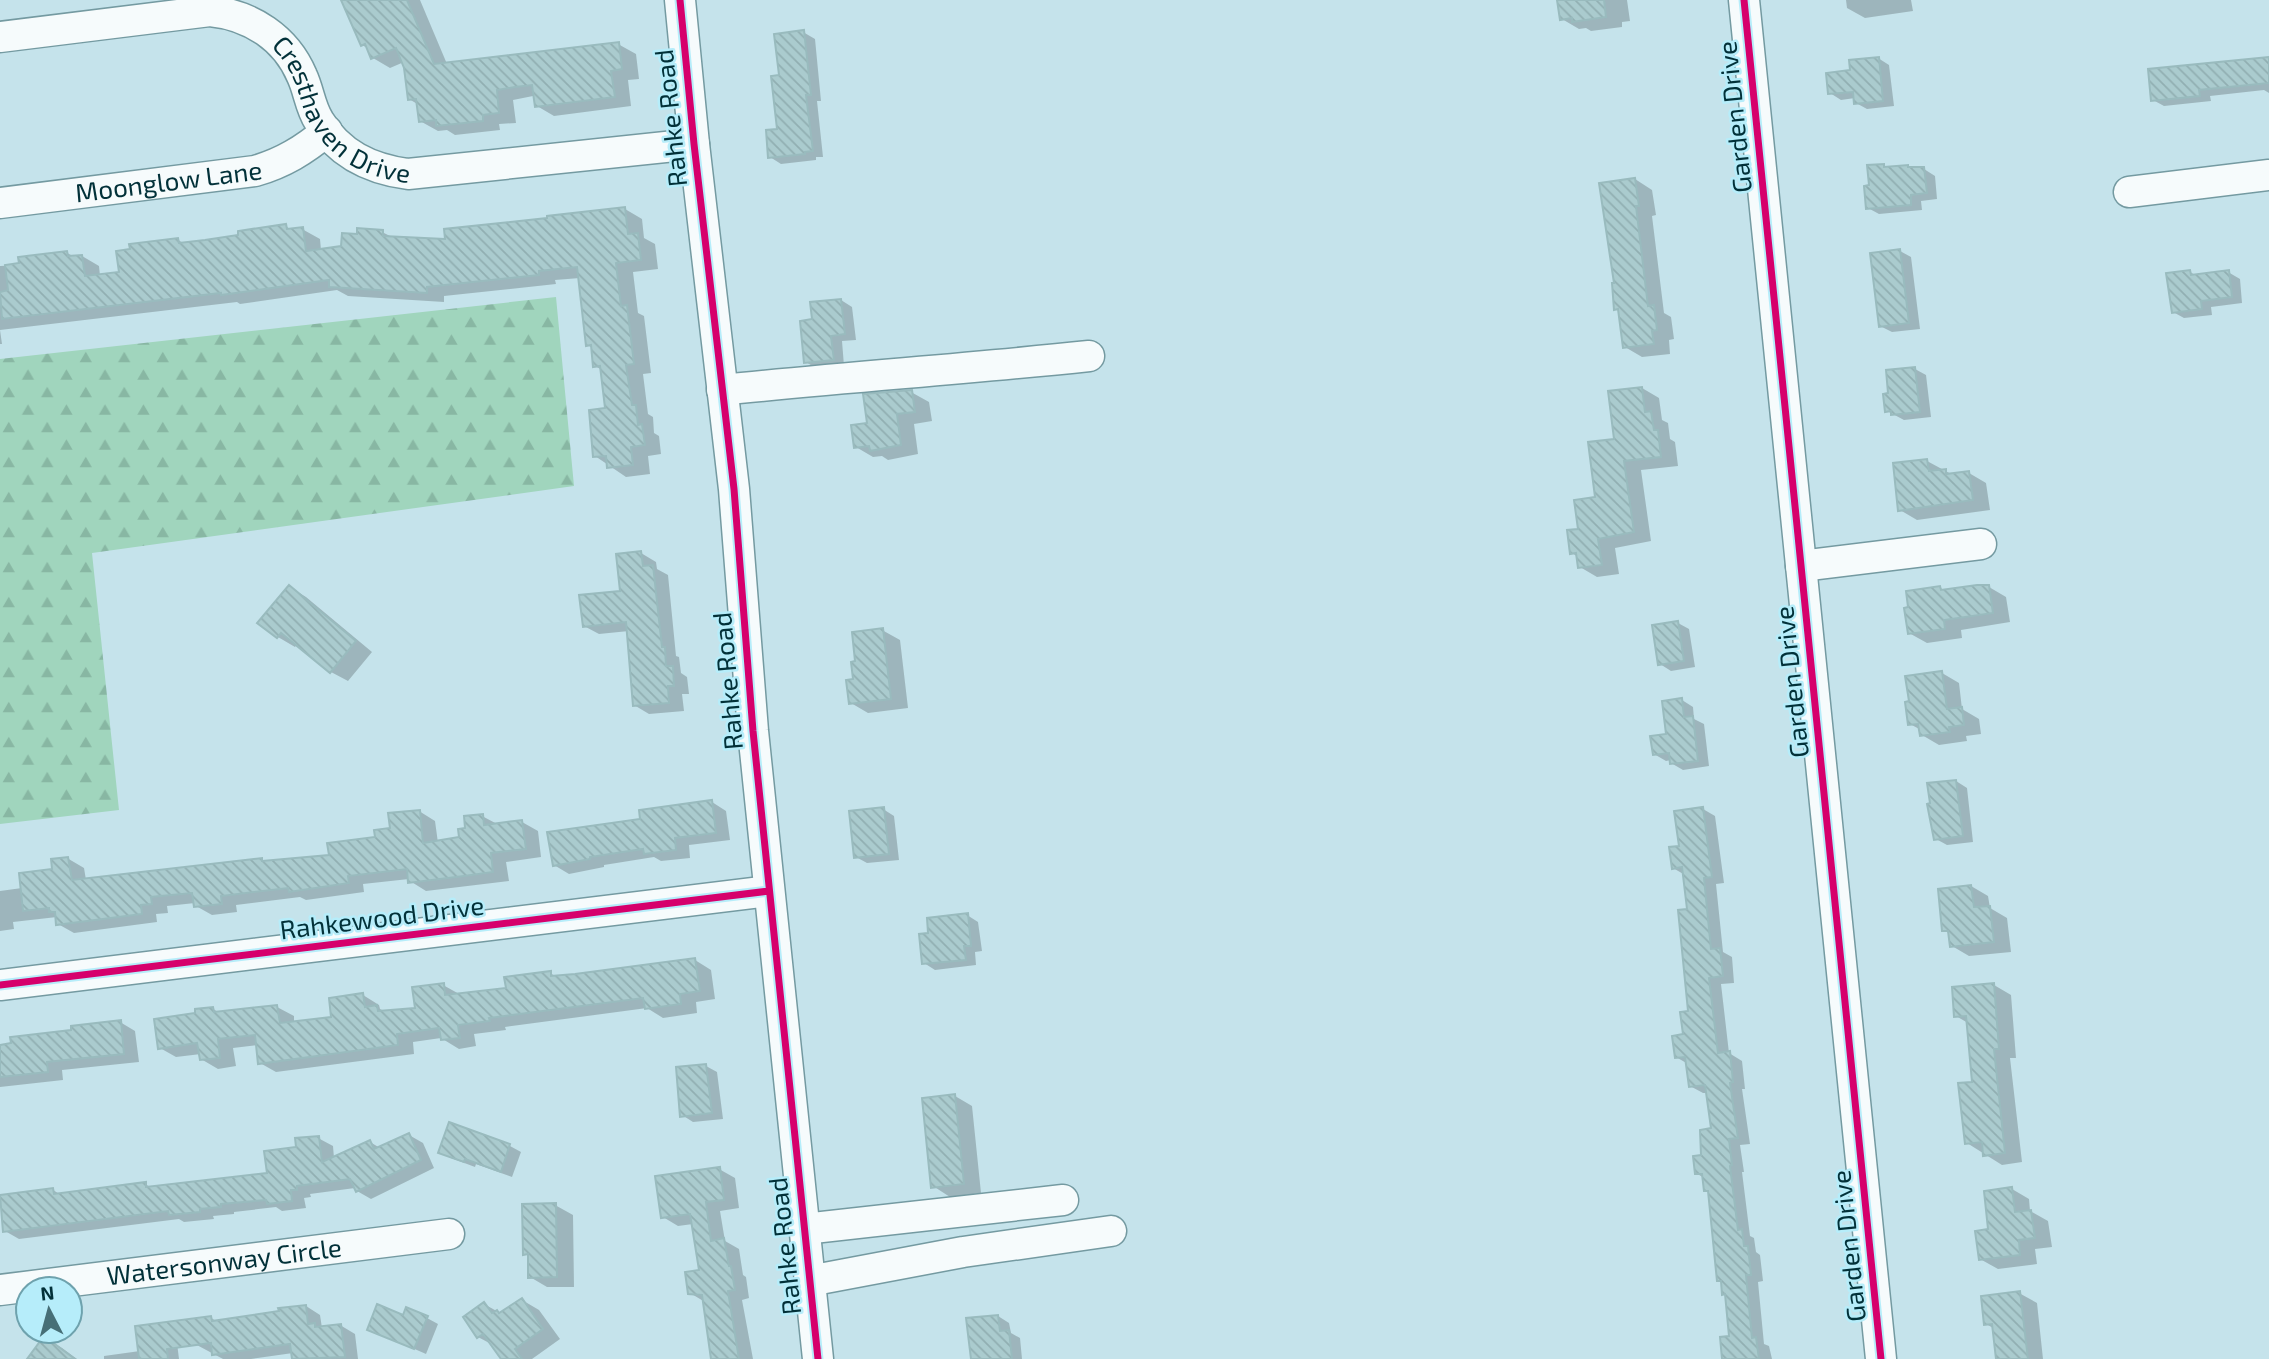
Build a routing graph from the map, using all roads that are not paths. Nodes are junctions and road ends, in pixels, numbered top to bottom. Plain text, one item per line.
1 (680, 0) edge
2 (1744, 0) edge
3 (0, 37) edge
4 (327, 131) junction
5 (694, 144) junction
6 (2269, 175) edge
7 (2129, 192) dead end
8 (0, 203) edge
9 (1089, 356) dead end
10 (722, 390) junction
11 (1981, 544) dead end
12 (1801, 566) junction
13 (769, 891) junction
14 (0, 985) edge
15 (1063, 1200) dead end
16 (804, 1229) junction
17 (1111, 1231) dead end
18 (449, 1234) dead end
19 (810, 1281) junction
20 (0, 1290) edge
21 (818, 1359) edge
22 (1881, 1359) edge

1 - 5 street, Rahke Road
2 - 12 street, Garden Drive
3 - 4 street, Cresthaven Drive
4 - 5 street, Cresthaven Drive
4 - 8 street, Moonglow Lane
5 - 10 street, Rahke Road
6 - 7 street
9 - 10 street
10 - 13 street, Rahke Road
11 - 12 street
12 - 22 street, Garden Drive
13 - 14 street, Rahkewood Drive
13 - 16 street, Rahke Road
15 - 16 street
16 - 19 street, Rahke Road
17 - 19 street
18 - 20 street, Watersonway Circle
19 - 21 street, Rahke Road

